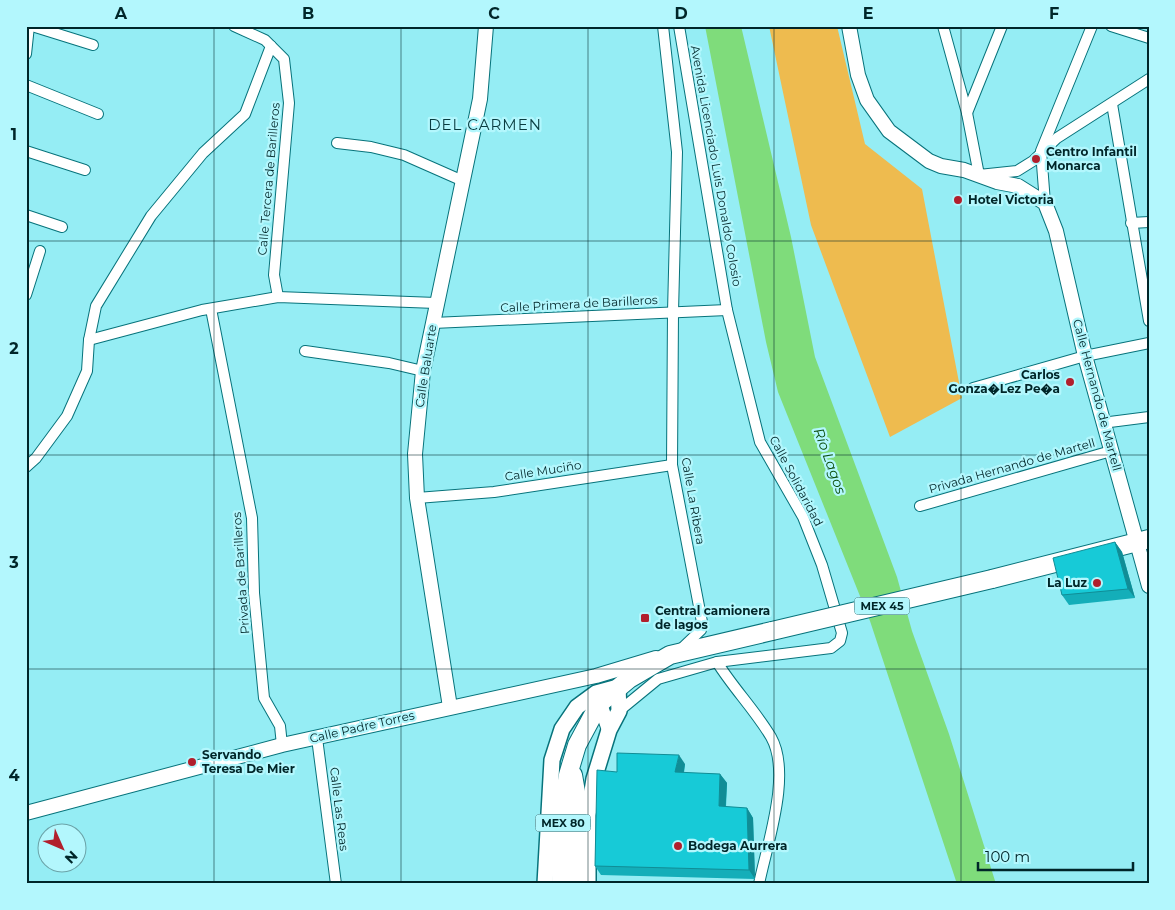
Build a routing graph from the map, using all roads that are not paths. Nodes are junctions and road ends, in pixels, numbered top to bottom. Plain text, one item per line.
1 (30, 26) edge
2 (234, 26) edge
3 (486, 26) edge
4 (663, 26) edge
5 (679, 26) edge
6 (849, 26) edge
7 (944, 26) edge
8 (1002, 26) edge
9 (1092, 26) edge
10 (1111, 26) edge
11 (249, 29) edge
12 (1149, 38) edge
13 (268, 43) junction
14 (93, 45) dead end
15 (26, 54) edge
16 (1149, 79) edge
17 (26, 85) edge
18 (1112, 104) junction
19 (967, 113) junction
20 (98, 114) dead end
21 (337, 143) dead end
22 (26, 151) edge
23 (1041, 151) junction
24 (85, 170) dead end
25 (979, 175) junction
26 (463, 181) junction
27 (1045, 204) junction
28 (26, 215) edge
29 (1149, 222) edge
30 (1131, 223) junction
31 (62, 228) dead end
32 (40, 251) dead end
33 (26, 295) edge
34 (278, 298) junction
35 (436, 303) junction
36 (211, 308) junction
37 (727, 310) junction
38 (673, 312) junction
39 (1149, 321) edge
40 (433, 323) junction
41 (89, 340) junction
42 (1149, 343) edge
43 (305, 351) dead end
44 (1085, 356) junction
45 (423, 371) junction
46 (973, 388) dead end
47 (1149, 417) edge
48 (1102, 423) junction
49 (1111, 450) junction
50 (672, 465) junction
51 (26, 467) edge
52 (417, 498) junction
53 (920, 506) dead end
54 (1143, 540) edge
55 (1149, 586) edge
56 (673, 654) junction
57 (717, 662) junction
58 (596, 676) junction
59 (618, 687) junction
60 (598, 698) junction
61 (450, 707) junction
62 (619, 711) junction
63 (609, 730) junction
64 (317, 738) junction
65 (282, 745) junction
66 (572, 764) junction
67 (26, 813) edge
68 (581, 881) edge
69 (336, 884) edge
70 (545, 884) edge
71 (561, 884) edge
72 (759, 884) edge

1 - 14 street
1 - 15 street
2 - 11 street
3 - 26 street, Calle Baluarte
4 - 38 street
5 - 37 street, Avenida Licenciado Luis Donaldo Colosio
6 - 25 street
7 - 19 street
8 - 19 street
9 - 23 street
10 - 12 street
11 - 13 street
13 - 34 street, Calle Tercera de Barilleros
13 - 41 street
16 - 18 street
17 - 20 street
18 - 23 street
18 - 30 street
19 - 25 street
21 - 26 street
22 - 24 street
23 - 25 street
23 - 27 street
25 - 27 street
26 - 35 street, Calle Baluarte
27 - 44 street, Calle Hernando de Martell
28 - 31 street
29 - 30 street
30 - 39 street
32 - 33 street
34 - 35 street
34 - 36 street
35 - 40 street, Calle Baluarte
36 - 41 street
36 - 65 street, Privada de Barilleros
37 - 38 street, Calle Primera de Barilleros
37 - 57 street, Calle Solidaridad
38 - 40 street, Calle Primera de Barilleros
38 - 50 street, Calle La Ribera
40 - 45 street, Calle Baluarte
41 - 51 street
42 - 44 street
43 - 45 street
44 - 46 street
44 - 48 street, Calle Hernando de Martell
45 - 52 street, Calle Baluarte
47 - 48 street
48 - 49 street, Calle Hernando de Martell
49 - 53 street, Privada Hernando de Martell
49 - 54 street, Calle Hernando de Martell
50 - 52 street, Calle Muciño
50 - 56 street, Calle La Ribera
52 - 61 street, Calle Baluarte
54 - 55 street, Calle Hernando de Martell
54 - 56 highway, MEX 45, bridge
56 - 58 street, Calle Padre Torres
56 - 59 highway, MEX 45
57 - 62 street
57 - 72 street
58 - 60 street
58 - 61 street, Calle Padre Torres
59 - 60 highway, MEX 80
59 - 62 main road
60 - 63 street
60 - 66 highway, MEX 80
60 - 70 main road
61 - 64 street, Calle Padre Torres
62 - 63 main road
63 - 68 main road
64 - 65 street, Calle Padre Torres
64 - 69 street, Calle Las Reas
65 - 67 street, Calle Padre Torres
66 - 68 highway, MEX 80
66 - 71 highway, MEX 80

